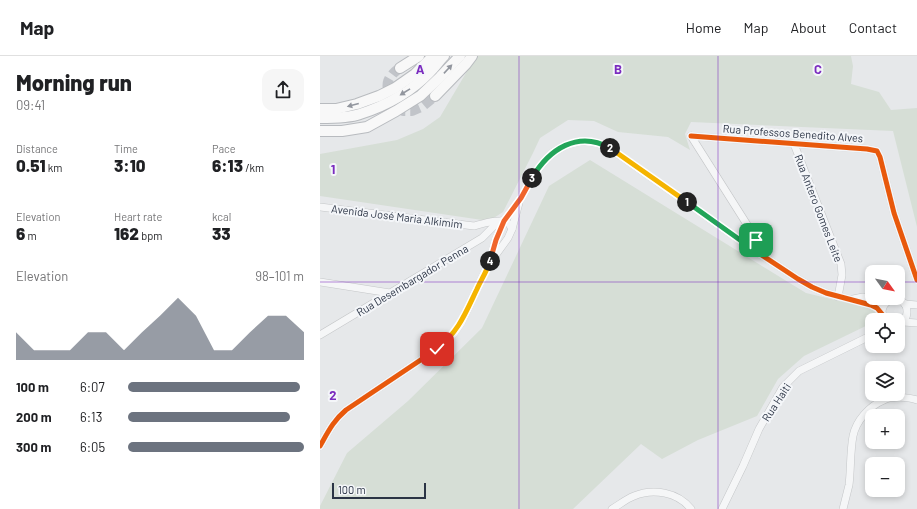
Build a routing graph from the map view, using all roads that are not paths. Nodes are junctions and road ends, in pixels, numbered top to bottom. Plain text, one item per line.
1 (419, 56) edge
2 (433, 56) edge
3 (444, 56) edge
4 (460, 56) edge
5 (472, 56) edge
6 (400, 68) tunnel mouth
7 (435, 96) tunnel mouth
8 (320, 109) edge
9 (320, 118) edge
10 (320, 131) edge
11 (794, 144) junction
12 (521, 198) junction
13 (320, 207) edge
14 (503, 221) junction
15 (474, 226) junction
16 (512, 229) junction
17 (486, 234) junction
18 (508, 238) junction
19 (496, 240) junction
20 (754, 250) junction
21 (489, 263) junction
22 (917, 280) edge
23 (320, 282) edge
24 (390, 293) junction
25 (838, 297) junction
26 (865, 297) edge
27 (851, 299) junction
28 (905, 304) joint
29 (917, 305) edge
30 (881, 313) edge
31 (905, 318) edge
32 (905, 323) edge
33 (917, 323) edge
34 (320, 335) edge
35 (865, 338) edge
36 (917, 400) edge
37 (320, 446) edge
38 (613, 509) edge
39 (691, 509) edge
40 (722, 509) edge
41 (843, 509) edge

1 - 6 highway
2 -> 8 highway
3 -> 9 highway
10 -> 4 highway
5 - 7 highway
11 - 20 street, Rua Professos Benedito Alves
11 - 22 street, Rua Professos Benedito Alves
11 - 25 street, Rua Antero Gomes Leite
12 - 14 street
12 - 16 street
12 - 20 street
13 - 15 street, Avenida José Maria Alkimim
14 - 15 street, Avenida José Maria Alkimim
14 - 16 street
14 - 17 street, Rua Desembargador Penna
14 - 19 street
15 - 17 street, Avenida José Maria Alkimim
16 - 18 street
17 - 19 street, Avenida José Maria Alkimim
17 - 24 street, Rua Desembargador Penna
18 - 19 street
18 - 21 street
19 - 21 street
20 - 25 street
21 - 37 street
23 - 24 street
24 - 34 street, Rua Desembargador Penna
25 - 27 street
26 - 27 street
27 - 30 street
28 - 29 street
28 - 31 street
32 - 33 street
35 - 40 street, Rua Haiti
36 - 41 street
38 - 39 street

